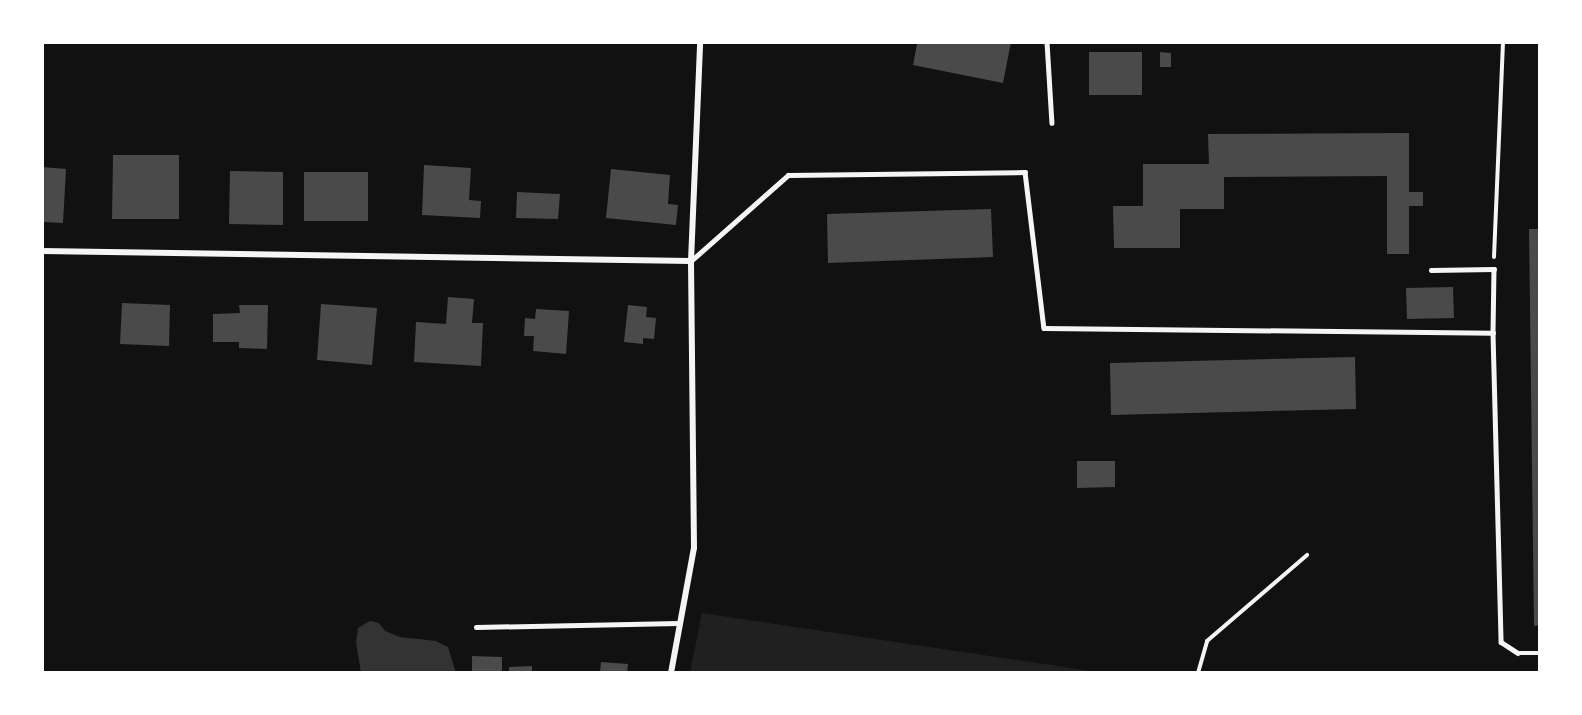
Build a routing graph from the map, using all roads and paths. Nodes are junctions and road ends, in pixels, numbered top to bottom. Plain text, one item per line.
1 (700, 42) edge
2 (1047, 42) edge
3 (1503, 42) edge
4 (1053, 123) dead end
5 (42, 252) edge
6 (690, 261) junction
7 (1494, 269) junction
8 (1431, 270) dead end
9 (1493, 333) junction
10 (1307, 555) dead end
11 (678, 623) junction
12 (476, 627) dead end
13 (1540, 653) edge
14 (671, 673) edge
15 (1198, 673) edge

1 - 6 street
2 - 4 lane
3 - 7 path
5 - 6 street
6 - 9 lane
6 - 11 street
7 - 8 lane
7 - 9 lane
9 - 13 lane
10 - 15 path
11 - 12 lane
11 - 14 street

